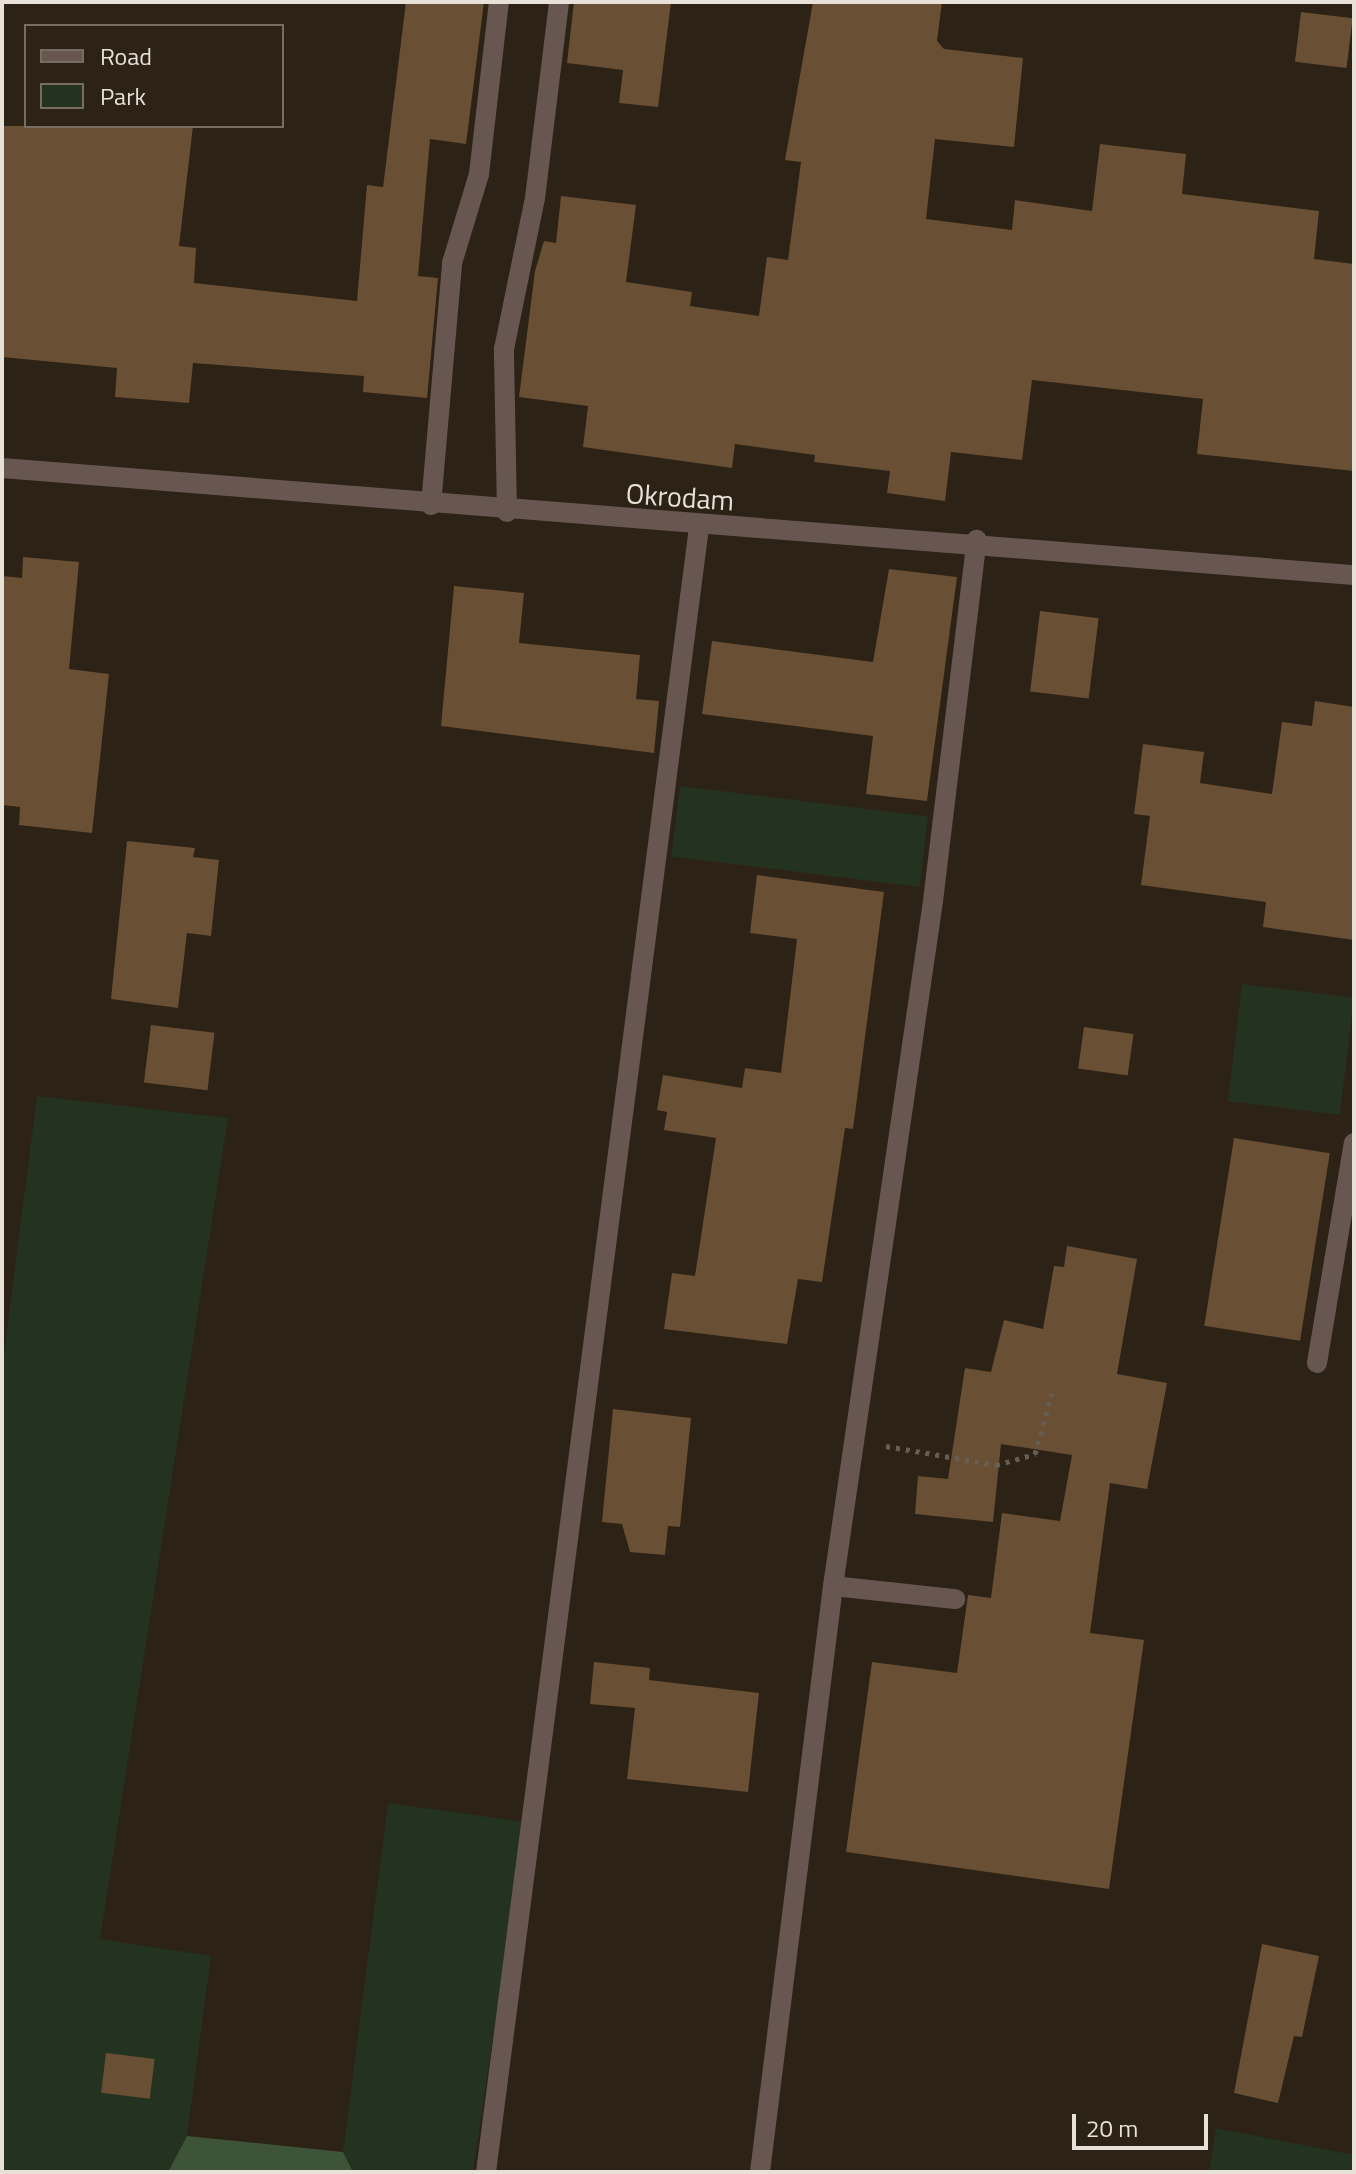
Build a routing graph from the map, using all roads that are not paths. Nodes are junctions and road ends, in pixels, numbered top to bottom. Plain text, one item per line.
1 (499, 2) edge
2 (559, 2) edge
3 (2, 468) edge
4 (431, 505) junction
5 (507, 512) junction
6 (699, 528) junction
7 (977, 540) junction
8 (1354, 575) edge
9 (1354, 1143) edge
10 (1317, 1363) dead end
11 (833, 1586) junction
12 (955, 1599) dead end
13 (486, 2172) edge
14 (760, 2172) edge

1 - 4 street
2 - 5 street
3 - 4 street, Okrodam
4 - 5 street, Okrodam
5 - 6 street, Okrodam
6 - 7 street, Okrodam
6 - 13 street
7 - 8 street, Okrodam
7 - 11 street
9 - 10 street
11 - 12 street
11 - 14 street

